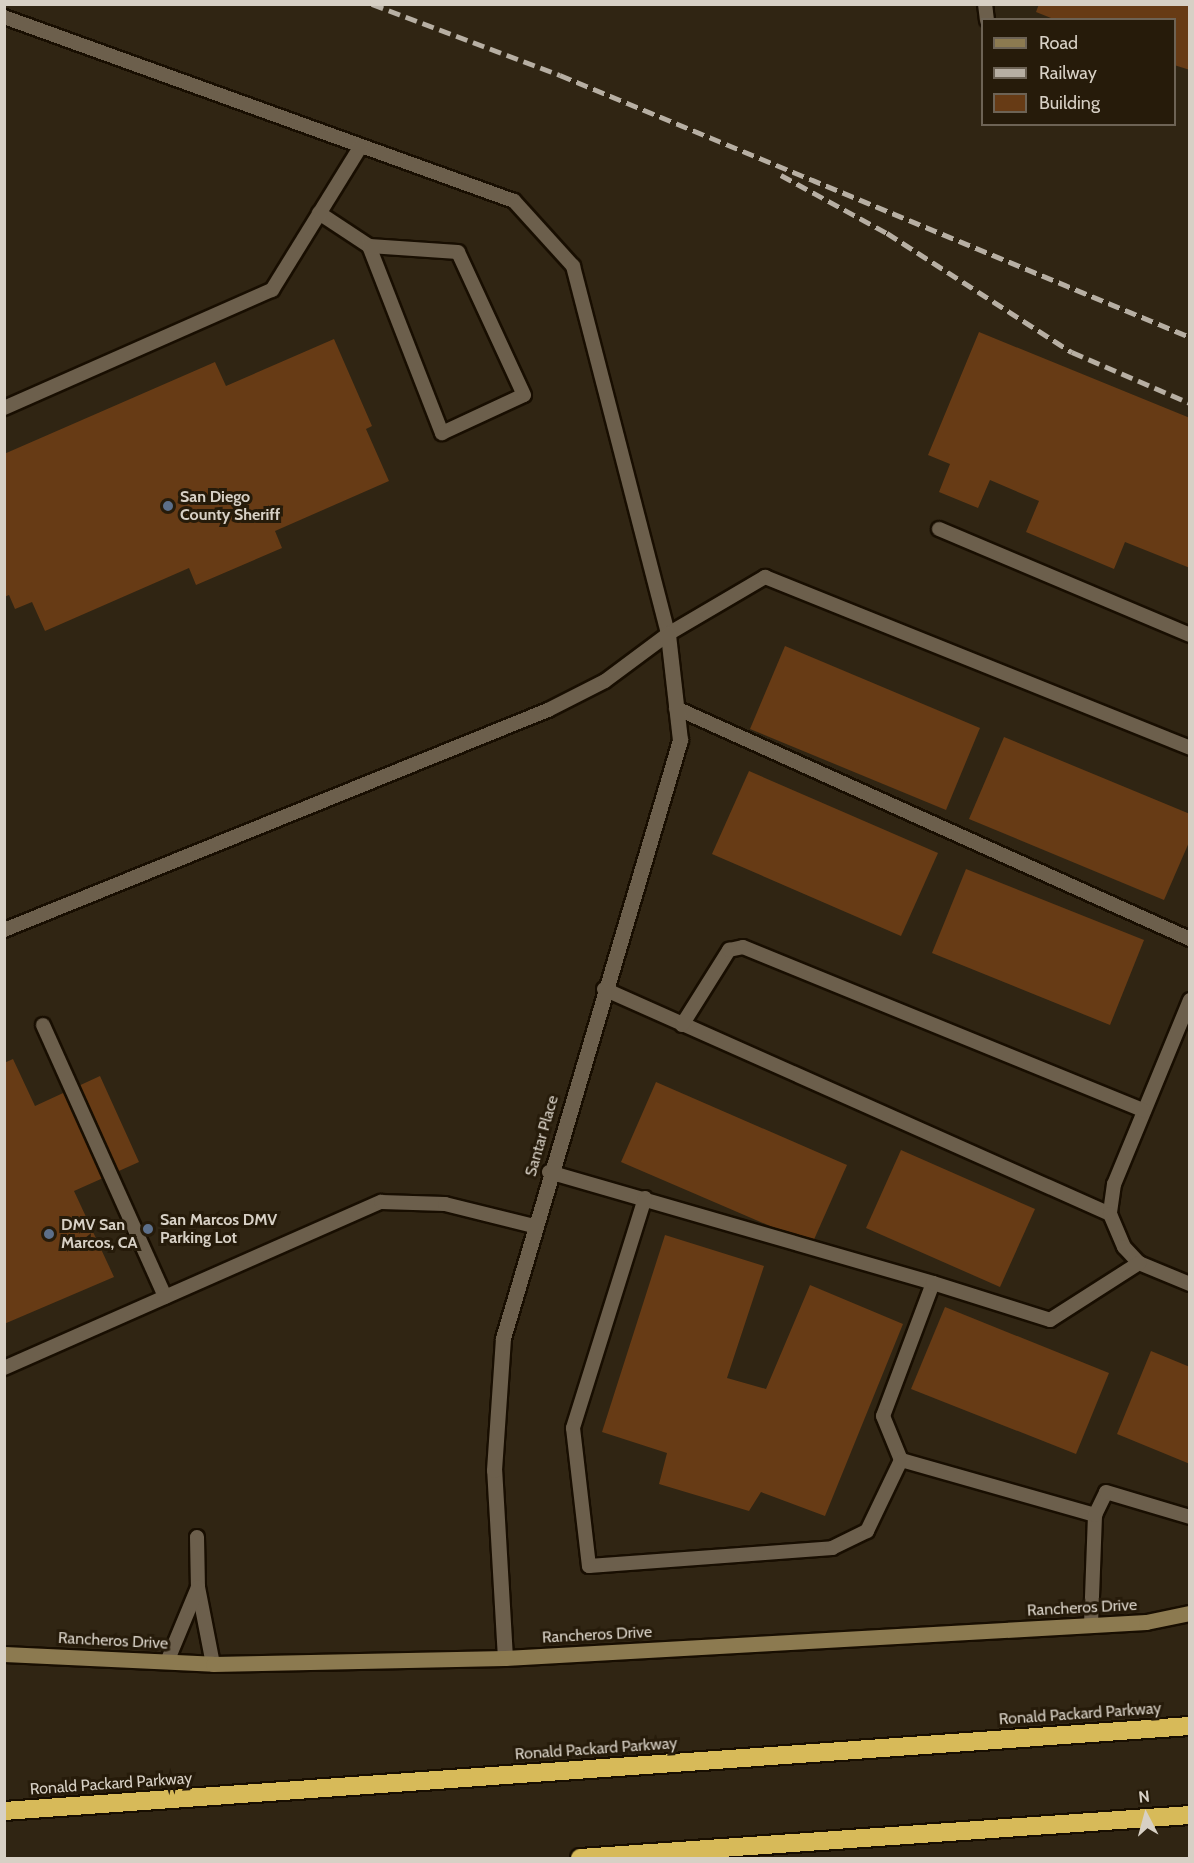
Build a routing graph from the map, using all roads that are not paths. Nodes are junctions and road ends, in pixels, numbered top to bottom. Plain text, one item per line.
1 (4, 17) edge
2 (361, 146) junction
3 (319, 213) junction
4 (369, 246) junction
5 (4, 408) edge
6 (939, 529) dead end
7 (668, 634) junction
8 (1190, 635) edge
9 (676, 708) junction
10 (1190, 748) edge
11 (4, 930) edge
12 (1190, 939) edge
13 (604, 989) junction
14 (1190, 1000) edge
15 (682, 1024) junction
16 (43, 1025) dead end
17 (1144, 1111) junction
18 (549, 1172) junction
19 (645, 1198) junction
20 (1110, 1214) junction
21 (534, 1226) junction
22 (1139, 1263) junction
23 (933, 1283) junction
24 (1190, 1284) edge
25 (165, 1297) junction
26 (4, 1368) edge
27 (901, 1460) junction
28 (1095, 1515) junction
29 (1190, 1517) edge
30 (197, 1537) dead end
31 (198, 1587) junction
32 (1190, 1613) edge
33 (1091, 1625) junction
34 (4, 1654) edge
35 (505, 1658) junction
36 (167, 1662) junction
37 (213, 1664) junction
38 (1190, 1726) edge
39 (4, 1811) edge
40 (1190, 1815) edge
41 (580, 1858) edge

1 - 2 lane
2 - 3 lane
2 - 7 lane
3 - 4 lane
3 - 5 lane
4 - 4 lane
6 - 8 lane
7 - 9 street, Santar Place
7 - 10 lane
7 - 11 lane
9 - 12 lane
9 - 13 street, Santar Place
13 - 15 lane
13 - 18 street, Santar Place
14 - 17 lane
15 - 17 lane
15 - 20 lane
16 - 25 lane
17 - 20 lane
18 - 19 lane
18 - 21 street, Santar Place
19 - 23 lane
19 - 27 lane
20 - 22 lane
21 - 25 lane
21 - 35 street, Santar Place
22 - 23 lane
22 - 24 lane
23 - 27 lane
25 - 26 lane
27 - 28 lane
28 - 29 lane
28 - 33 lane
30 - 31 lane
31 - 36 lane
31 - 37 lane
32 - 33 main road, Rancheros Drive
33 - 35 main road, Rancheros Drive
34 - 36 main road, Rancheros Drive
35 - 37 main road, Rancheros Drive
36 - 37 main road, Rancheros Drive
38 - 39 highway, Ronald Packard Parkway
40 - 41 highway

